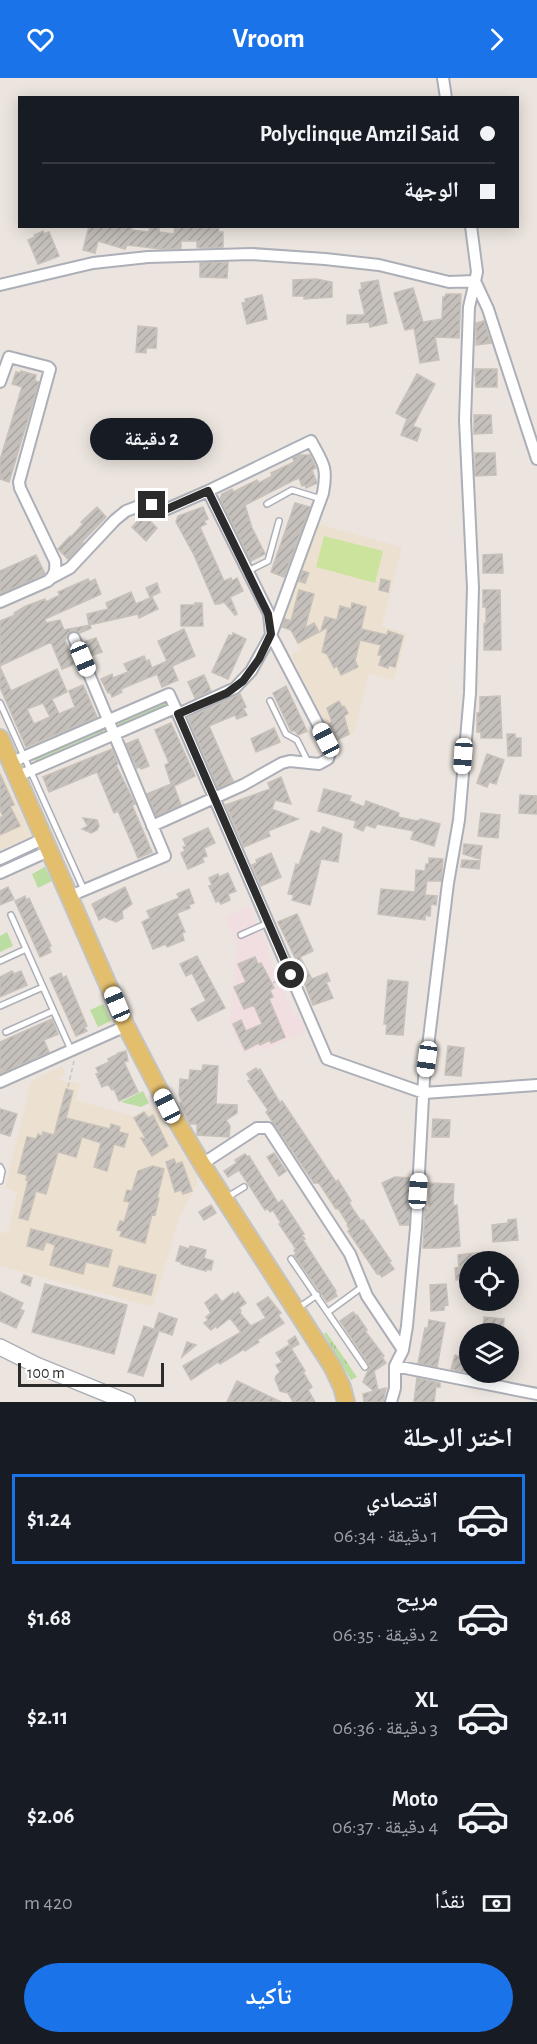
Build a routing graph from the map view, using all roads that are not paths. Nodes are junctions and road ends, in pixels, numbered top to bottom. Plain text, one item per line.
1 (443, 78) edge
2 (446, 96) edge
3 (471, 228) edge
4 (475, 281) junction
5 (0, 285) edge
6 (0, 382) edge
7 (537, 459) edge
8 (208, 491) junction
9 (321, 499) junction
10 (267, 504) dead end
11 (279, 521) dead end
12 (248, 571) junction
13 (53, 577) junction
14 (0, 602) edge
15 (271, 634) junction
16 (74, 638) dead end
17 (270, 701) dead end
18 (0, 703) edge
19 (177, 711) junction
20 (109, 720) junction
21 (115, 733) junction
22 (0, 738) edge
23 (309, 764) junction
24 (21, 767) junction
25 (213, 799) junction
26 (152, 826) junction
27 (48, 844) junction
28 (0, 859) edge
29 (0, 873) edge
30 (77, 893) junction
31 (11, 915) dead end
32 (268, 923) junction
33 (242, 934) dead end
34 (26, 949) junction
35 (0, 961) edge
36 (43, 987) junction
37 (0, 1006) edge
38 (53, 1011) junction
39 (126, 1026) junction
40 (6, 1032) dead end
41 (74, 1050) junction
42 (0, 1082) edge
43 (537, 1085) edge
44 (424, 1093) junction
45 (202, 1164) junction
46 (0, 1167) edge
47 (0, 1181) edge
48 (243, 1187) dead end
49 (224, 1199) junction
50 (291, 1259) dead end
51 (362, 1287) junction
52 (316, 1295) junction
53 (296, 1310) junction
54 (328, 1312) junction
55 (0, 1347) edge
56 (403, 1350) junction
57 (395, 1366) junction
58 (365, 1367) dead end
59 (537, 1394) edge
60 (127, 1402) edge
61 (346, 1402) edge
62 (391, 1402) edge

1 - 2 street
3 - 4 street
4 - 5 street
4 - 7 street
4 - 44 street
6 - 13 street
8 - 9 street
8 - 12 street
8 - 13 street
9 - 10 lane
9 - 15 street
11 - 12 lane
12 - 15 street
13 - 14 street
15 - 19 street
15 - 23 street
16 - 20 street
17 - 23 lane
18 - 24 lane
19 - 20 street
19 - 21 street
19 - 25 street
20 - 21 street
20 - 24 street
21 - 24 street
21 - 26 street
22 - 24 main road
23 - 25 street
24 - 27 main road
24 - 30 lane
25 - 26 street
25 - 32 street
26 - 30 street
27 - 28 street
27 - 29 street
27 - 30 main road
30 - 39 main road
31 - 34 lane
32 - 33 lane
32 - 44 street
34 - 35 lane
34 - 36 lane
36 - 37 lane
36 - 38 lane
38 - 40 lane
38 - 41 lane
39 - 41 street
39 - 45 main road
41 - 42 street
43 - 44 street
44 - 56 street
45 - 49 main road
45 - 51 street
46 - 47 lane
48 - 49 lane
49 - 53 main road
50 - 52 lane
51 - 54 lane
51 - 56 street
52 - 53 lane
52 - 54 lane
53 - 61 main road
54 - 58 lane
55 - 60 main road
56 - 57 street
57 - 59 street
57 - 62 street

